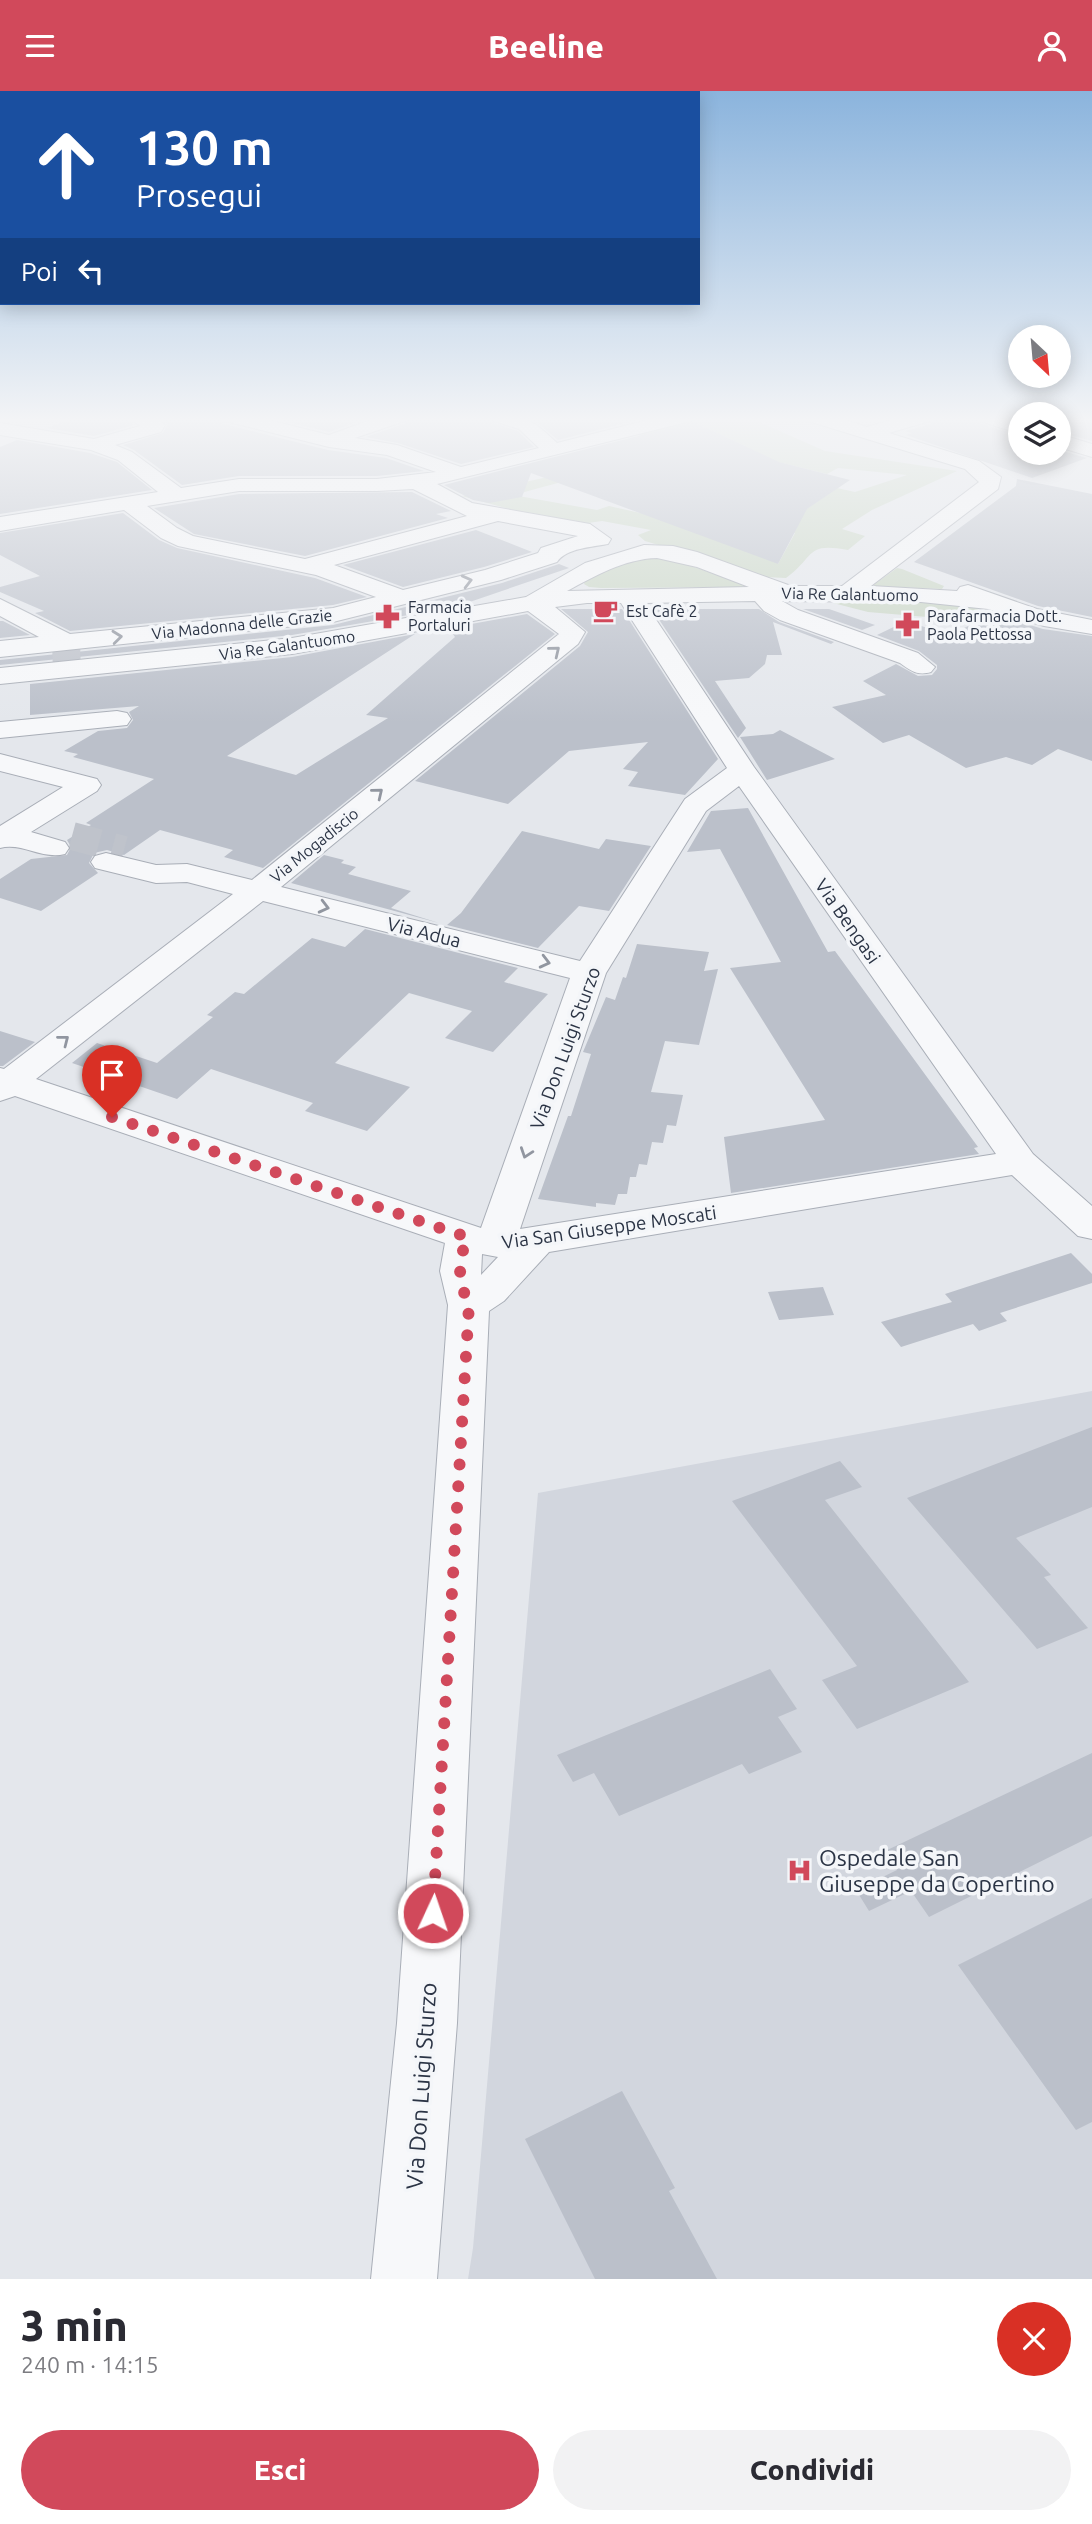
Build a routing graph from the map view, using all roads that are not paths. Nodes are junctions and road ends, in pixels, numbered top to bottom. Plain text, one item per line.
1 (33, 519) edge
2 (150, 519) edge
3 (482, 519) edge
4 (523, 519) edge
5 (955, 519) edge
6 (6, 524) edge
7 (596, 537) junction
8 (632, 552) junction
9 (308, 565) junction
10 (908, 567) junction
11 (773, 593) junction
12 (836, 593) junction
13 (628, 595) junction
14 (554, 596) junction
15 (401, 598) junction
16 (996, 604) junction
17 (0, 605) edge
18 (919, 618) dead end
19 (955, 623) dead end
20 (1086, 628) edge
21 (66, 642) junction
22 (0, 649) edge
23 (922, 667) dead end
24 (0, 675) edge
25 (117, 719) dead end
26 (0, 730) edge
27 (0, 762) edge
28 (741, 770) junction
29 (11, 833) edge
30 (63, 842) tunnel mouth
31 (115, 856) tunnel mouth
32 (258, 890) junction
33 (589, 973) junction
34 (4, 1084) edge
35 (1020, 1163) junction
36 (1092, 1227) edge
37 (481, 1240) junction
38 (536, 1241) junction
39 (469, 1305) junction
40 (404, 2279) edge

1 - 6 street
2 - 9 street
3 - 9 street
4 - 7 street
5 - 10 street
7 - 8 street
15 -> 7 street, Via Madonna delle Grazie
8 - 11 street
8 - 14 street
9 - 15 street
10 - 12 street
10 - 16 street
11 - 12 street, Via Re Galantuomo
11 - 13 street, Via Re Galantuomo
11 - 23 street
12 - 16 street, Via Re Galantuomo
12 - 18 street
13 - 14 street, Via Re Galantuomo
13 - 28 street, Via Bengasi
14 - 24 street, Via Re Galantuomo
32 -> 14 street, Via Mogadiscio
21 -> 15 street, Via Madonna delle Grazie
16 - 19 street
16 - 20 street
17 - 21 street
21 - 22 street, Via Madonna delle Grazie
25 - 26 street
27 - 29 street
28 - 33 street, Via Don Luigi Sturzo
28 - 35 street, Via Bengasi
29 - 30 street
31 - 32 street, Via Adua
32 -> 33 street, Via Adua
34 -> 32 street, Via Mogadiscio
33 -> 37 street, Via Don Luigi Sturzo
34 - 37 street, Via San Giuseppe Moscati
35 - 36 street, Via Bengasi
35 - 38 street, Via San Giuseppe Moscati
37 - 38 street, Via San Giuseppe Moscati
37 - 39 street, Via Don Luigi Sturzo
38 - 39 street
39 - 40 street, Via Don Luigi Sturzo

